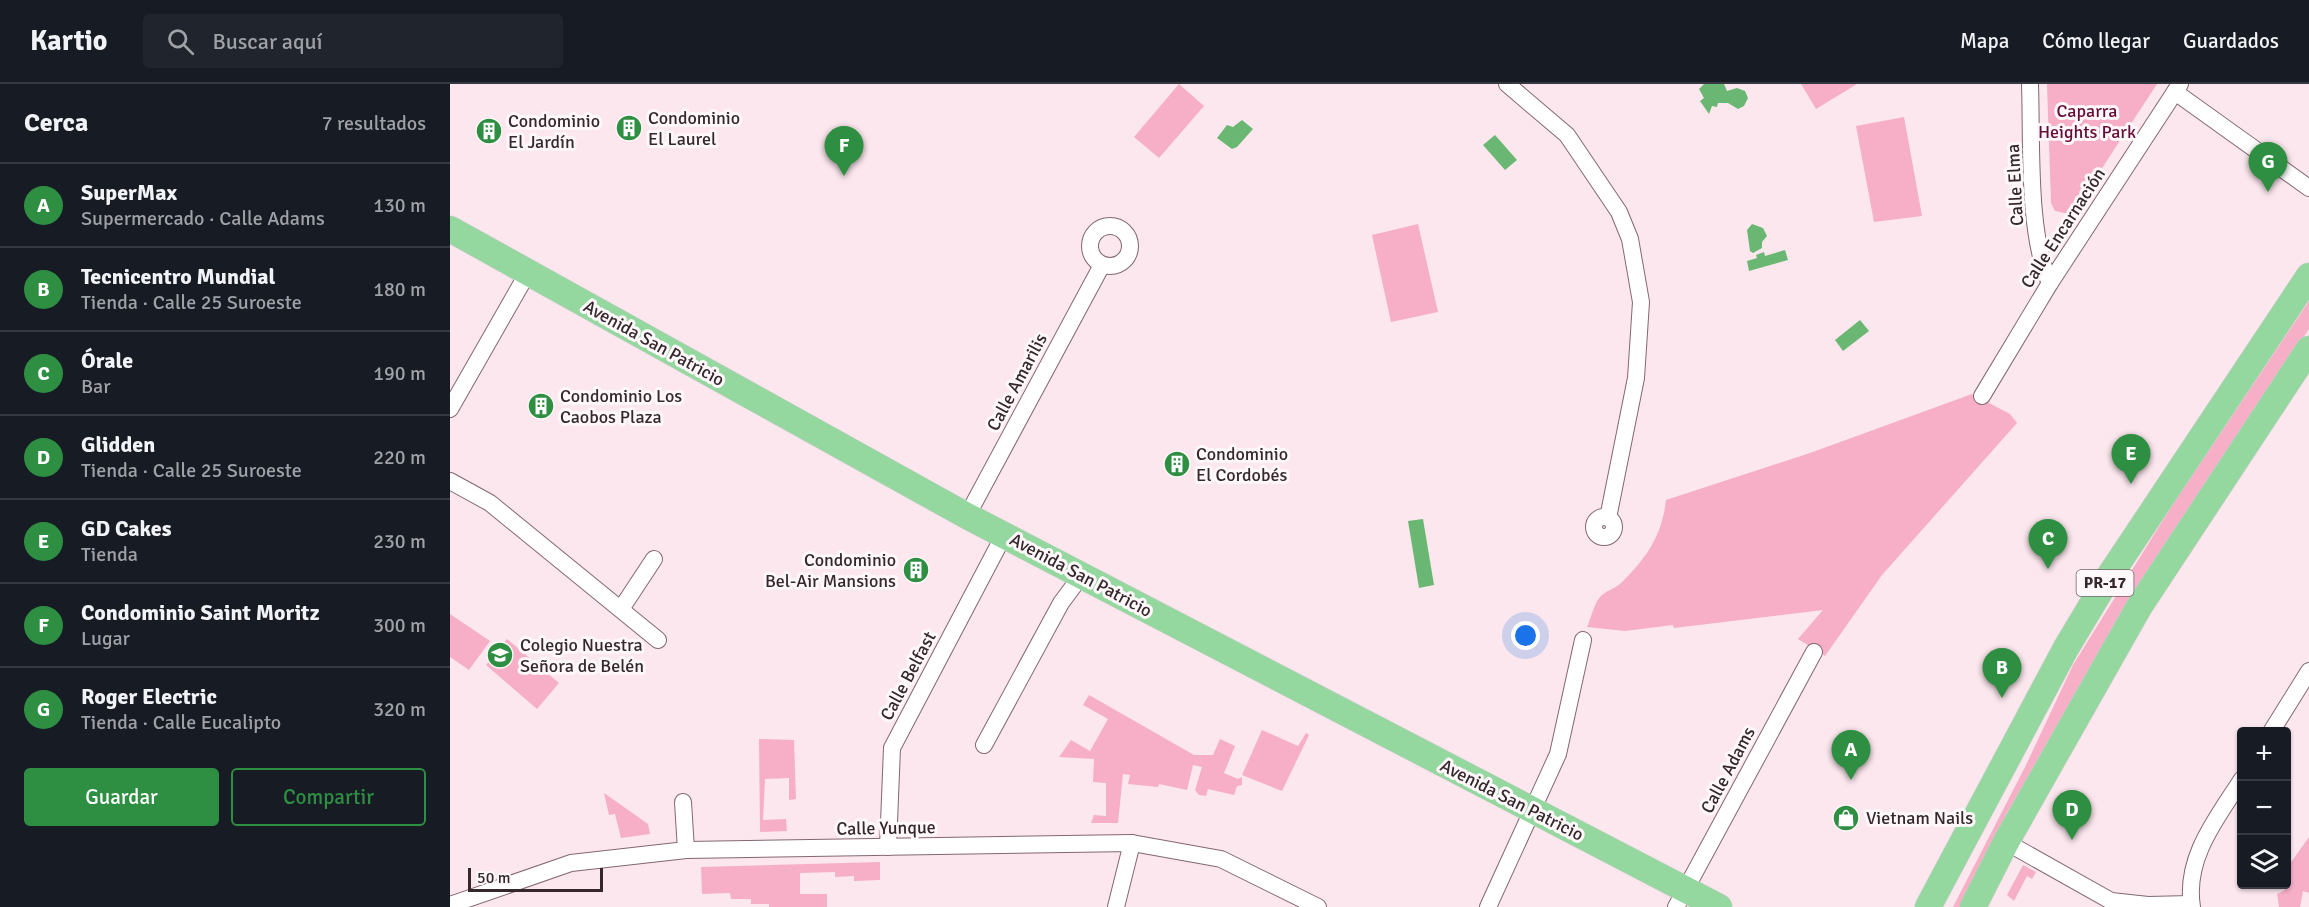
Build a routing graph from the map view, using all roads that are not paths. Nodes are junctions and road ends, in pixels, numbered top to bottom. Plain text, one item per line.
1 (1507, 84) edge
2 (2030, 84) edge
3 (2178, 88) edge
4 (2309, 188) edge
5 (450, 229) edge
6 (1102, 265) dead end
7 (527, 274) junction
8 (2309, 276) edge
9 (2050, 282) junction
10 (2309, 349) edge
11 (1982, 396) dead end
12 (450, 409) edge
13 (450, 481) edge
14 (967, 516) junction
15 (1608, 518) dead end
16 (1004, 535) junction
17 (654, 559) dead end
18 (1081, 576) junction
19 (621, 609) junction
20 (658, 640) dead end
21 (1583, 640) dead end
22 (1814, 652) dead end
23 (2309, 671) edge
24 (2274, 727) edge
25 (984, 745) dead end
26 (2240, 781) edge
27 (683, 802) dead end
28 (1533, 812) junction
29 (2006, 842) junction
30 (1132, 843) junction
31 (888, 847) junction
32 (686, 850) junction
33 (1681, 898) edge
34 (1296, 902) edge
35 (450, 905) edge
36 (2192, 906) edge
37 (1116, 907) edge
38 (1318, 907) edge
39 (1488, 907) edge
40 (1719, 907) edge
41 (1928, 907) edge
42 (1973, 907) edge

1 - 15 street
2 - 9 street, Calle Elma
3 - 4 street
3 - 9 street, Calle Encarnación
5 - 7 main road, Avenida San Patricio
6 - 14 street, Calle Amarilis
7 - 12 street
7 - 14 main road, Avenida San Patricio
8 - 41 main road, PR-17
9 - 11 street, Calle Encarnación
10 - 29 main road, PR-17
13 - 19 street
14 - 16 main road, Avenida San Patricio
16 - 18 main road, Avenida San Patricio
16 - 31 street, Calle Belfast
17 - 19 street
18 - 25 street
18 - 28 main road, Avenida San Patricio
19 - 20 street
21 - 28 street
22 - 33 street, Calle Adams
23 - 24 street
26 - 36 street
27 - 32 street
28 - 33 main road, Avenida San Patricio
28 - 39 street
29 - 36 street
29 - 42 main road, PR-17
30 - 31 street, Calle Yunque
30 - 34 street, Calle Yunque
30 - 37 street
31 - 32 street, Calle Yunque
32 - 35 street, Calle Yunque
33 - 40 main road, Avenida San Patricio
34 - 38 street, Calle Yunque

